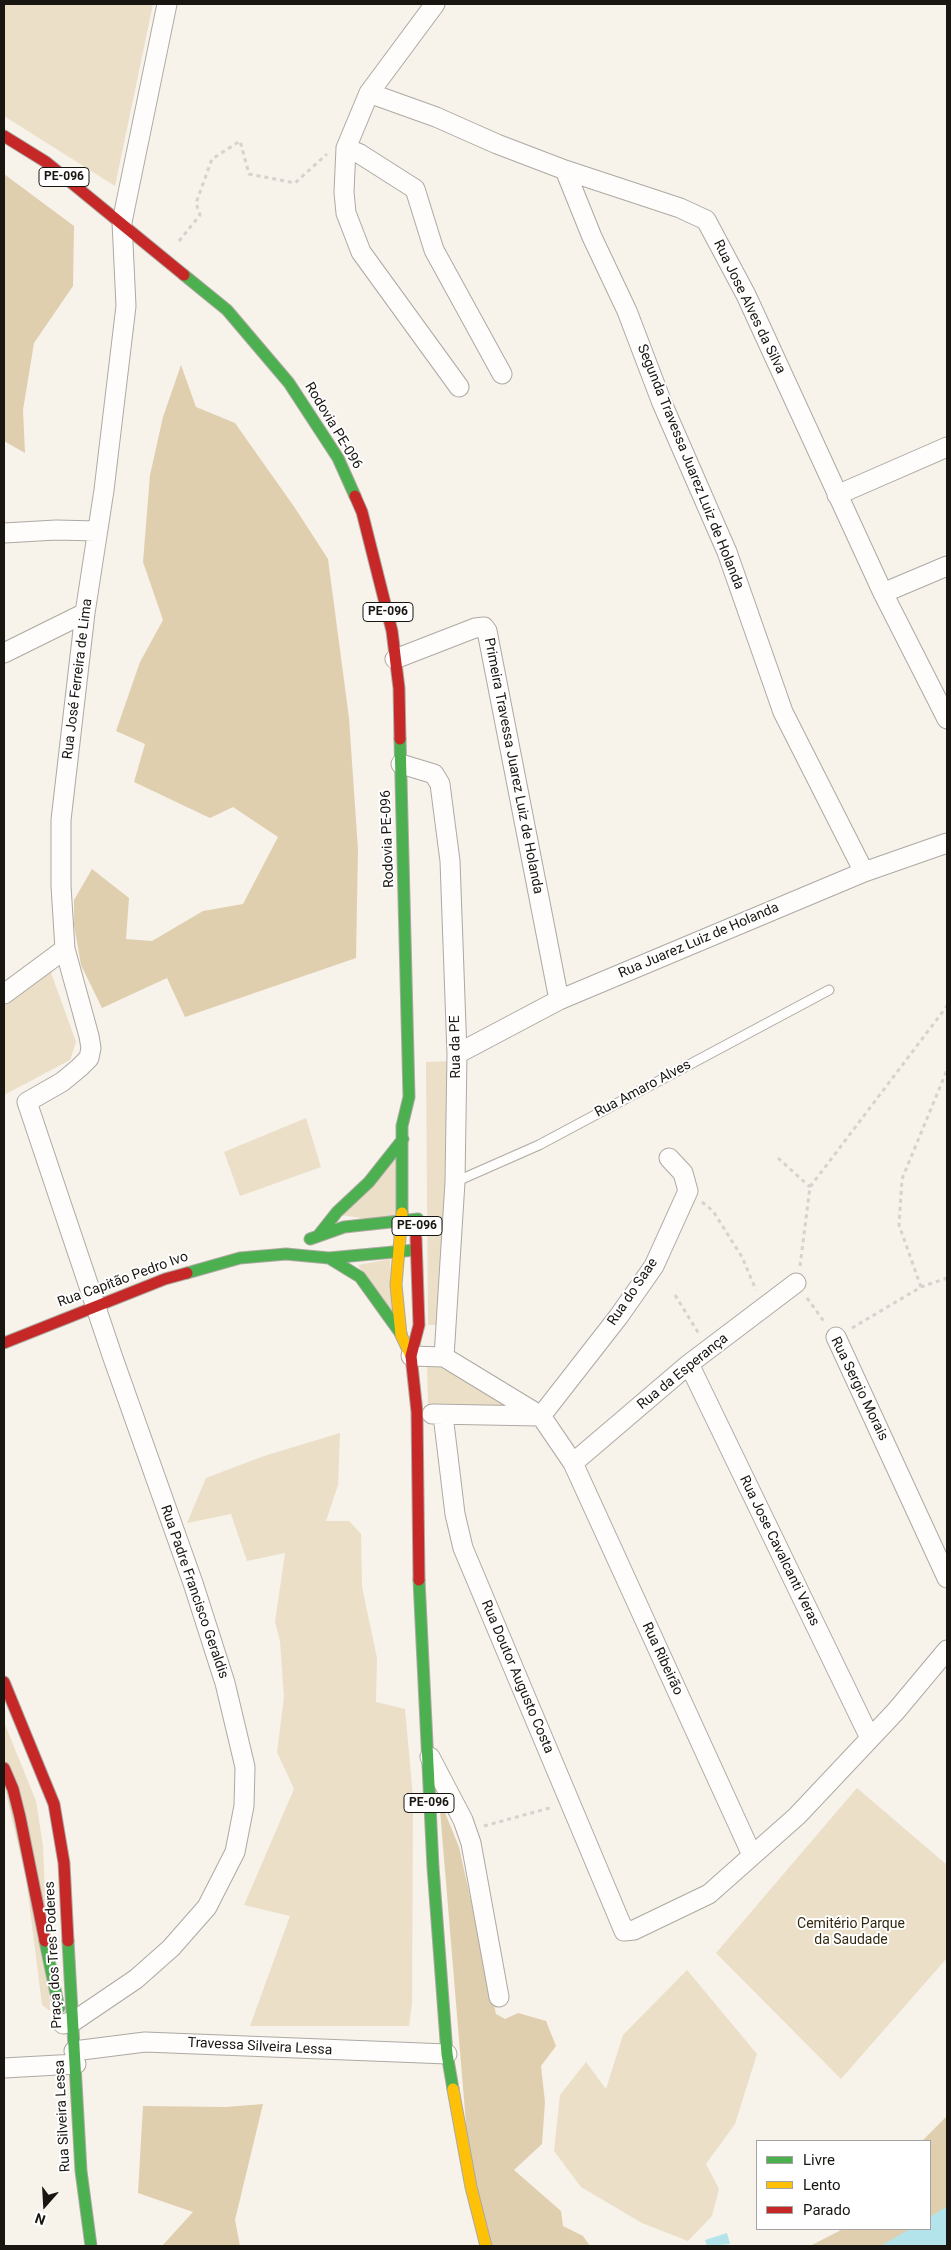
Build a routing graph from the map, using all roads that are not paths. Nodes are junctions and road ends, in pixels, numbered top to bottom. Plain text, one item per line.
1 (168, 4) edge
2 (435, 4) edge
3 (368, 93) junction
4 (4, 136) edge
5 (346, 148) junction
6 (565, 170) junction
7 (122, 222) junction
8 (502, 374) dead end
9 (459, 387) dead end
10 (947, 447) edge
11 (837, 495) junction
12 (97, 531) junction
13 (4, 533) edge
14 (947, 566) edge
15 (883, 593) junction
16 (85, 613) junction
17 (4, 653) edge
18 (395, 659) junction
19 (946, 713) edge
20 (401, 764) junction
21 (947, 843) edge
22 (864, 872) junction
23 (64, 949) junction
24 (828, 990) dead end
25 (4, 994) edge
26 (559, 1000) junction
27 (457, 1054) junction
28 (409, 1097) junction
29 (27, 1102) joint
30 (418, 1119) dead end
31 (403, 1139) junction
32 (669, 1158) dead end
33 (455, 1182) junction
34 (402, 1221) junction
35 (318, 1236) junction
36 (415, 1250) junction
37 (399, 1251) junction
38 (286, 1254) junction
39 (330, 1258) junction
40 (796, 1283) road end
41 (96, 1304) junction
42 (401, 1335) junction
43 (836, 1337) road end
44 (4, 1343) edge
45 (411, 1356) junction
46 (444, 1357) junction
47 (689, 1364) junction
48 (416, 1412) junction
49 (443, 1415) junction
50 (541, 1416) junction
51 (573, 1463) junction
52 (947, 1578) edge
53 (947, 1650) edge
54 (4, 1682) edge
55 (870, 1738) junction
56 (426, 1749) junction
57 (4, 1768) edge
58 (752, 1855) junction
59 (500, 1997) dead end
60 (69, 2023) junction
61 (74, 2052) junction
62 (447, 2054) junction
63 (4, 2068) edge
64 (91, 2246) edge
65 (486, 2246) edge

1 - 7 street, Rua José Ferreira de Lima
2 - 3 street
3 - 5 street
3 - 6 street, Rua Jose Alves da Silva
4 - 7 main road, Rodovia PE-096 / PE-096
5 - 8 street
5 - 9 street
6 - 11 street, Rua Jose Alves da Silva
6 - 22 street, Segunda Travessa Juarez Luiz de Holanda
7 - 12 street, Rua José Ferreira de Lima
7 - 18 main road, Rodovia PE-096 / PE-096
10 - 11 street
11 - 15 street, Rua Jose Alves da Silva
12 - 13 street
12 - 16 street, Rua José Ferreira de Lima
14 - 15 street
15 - 19 street, Rua Jose Alves da Silva
16 - 17 street
16 - 23 street, Rua José Ferreira de Lima
18 - 20 main road, Rodovia PE-096 / PE-096
18 - 26 street, Primeira Travessa Juarez Luiz de Holanda
20 - 27 street, Rua da PE
20 - 28 main road, Rodovia PE-096 / PE-096
21 - 22 street, Rua Juarez Luiz de Holanda
22 - 26 street, Rua Juarez Luiz de Holanda
23 - 25 street
23 - 29 street, Rua José Ferreira de Lima
24 - 33 lane, Rua Amaro Alves
26 - 27 street, Rua Juarez Luiz de Holanda
27 - 33 street, Rua da PE
28 - 30 main road, PE-096
28 - 31 main road, PE-096
29 - 41 street, Rua Padre Francisco Geraldis
31 - 34 main road, PE-096
31 - 35 main road
32 - 50 street, Rua do Saae
33 - 46 street, Rua da PE
34 - 35 main road, Rua Capitão Pedro Ivo
34 - 36 main road, Rua Capitão Pedro Ivo / PE-096
34 - 37 main road, PE-096
35 - 38 main road, Rua Capitão Pedro Ivo
36 - 37 main road, Rua Capitão Pedro Ivo
36 - 45 main road, PE-096
37 - 39 main road, Rua Capitão Pedro Ivo
37 - 42 main road, PE-096
38 - 39 main road, Rua Capitão Pedro Ivo
38 - 41 main road, Rua Capitão Pedro Ivo
39 - 42 main road
40 - 47 street, Rua da Esperança
41 - 44 main road, Rua Capitão Pedro Ivo
41 - 60 street, Rua Padre Francisco Geraldis
42 - 45 main road, PE-096
43 - 52 street, Rua Sergio Morais
45 - 46 street
45 - 48 main road, PE-096
46 - 50 street
47 - 51 street, Rua da Esperança
47 - 55 street, Rua Jose Cavalcanti Veras
48 - 49 street
48 - 56 main road, PE-096
49 - 50 street
49 - 58 street, Rua Doutor Augusto Costa
50 - 51 street, Rua Ribeirão
51 - 58 street, Rua Ribeirão
53 - 55 street
54 - 60 main road, Praça dos Tres Poderes
55 - 58 street
56 - 59 street
56 - 62 main road, PE-096
57 - 60 main road, Praça dos Tres Poderes
60 - 61 main road, Praça dos Tres Poderes
61 - 62 street, Travessa Silveira Lessa
61 - 63 street, Travessa Silveira Lessa
61 - 64 main road, Rua Silveira Lessa
62 - 65 main road, PE-096

